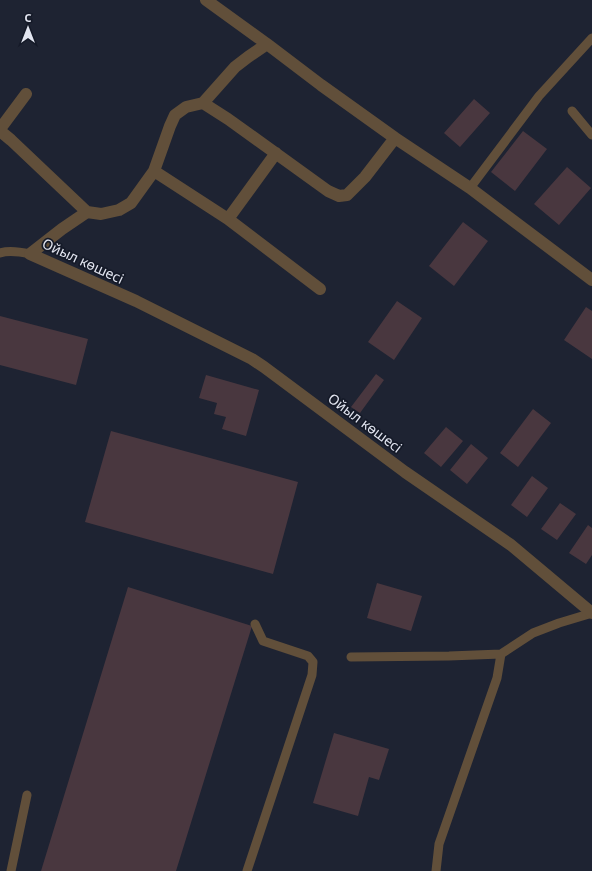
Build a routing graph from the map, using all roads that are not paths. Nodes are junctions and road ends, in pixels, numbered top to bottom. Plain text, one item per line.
1 (206, 0) edge
2 (592, 38) edge
3 (267, 44) junction
4 (26, 94) dead end
5 (202, 103) junction
6 (572, 111) dead end
7 (0, 130) edge
8 (592, 135) edge
9 (395, 138) junction
10 (276, 153) junction
11 (154, 171) junction
12 (470, 188) junction
13 (87, 212) junction
14 (228, 219) junction
15 (0, 253) edge
16 (30, 254) junction
17 (592, 280) edge
18 (320, 289) dead end
19 (592, 613) edge
20 (255, 624) dead end
21 (501, 654) junction
22 (351, 657) dead end
23 (27, 795) dead end
24 (11, 871) edge
25 (247, 871) edge
26 (436, 871) edge

1 - 3 street
2 - 12 lane
3 - 5 street
3 - 9 street
4 - 7 street
5 - 10 street
5 - 11 street
6 - 8 lane
7 - 13 street
9 - 10 street
9 - 12 street
10 - 14 street
11 - 13 street
11 - 14 street
12 - 17 street
13 - 16 street, Ойыл көшесі
14 - 18 street
15 - 16 lane
16 - 19 street, Ойыл көшесі
19 - 21 lane
20 - 25 lane
21 - 22 lane
21 - 26 lane
23 - 24 lane

